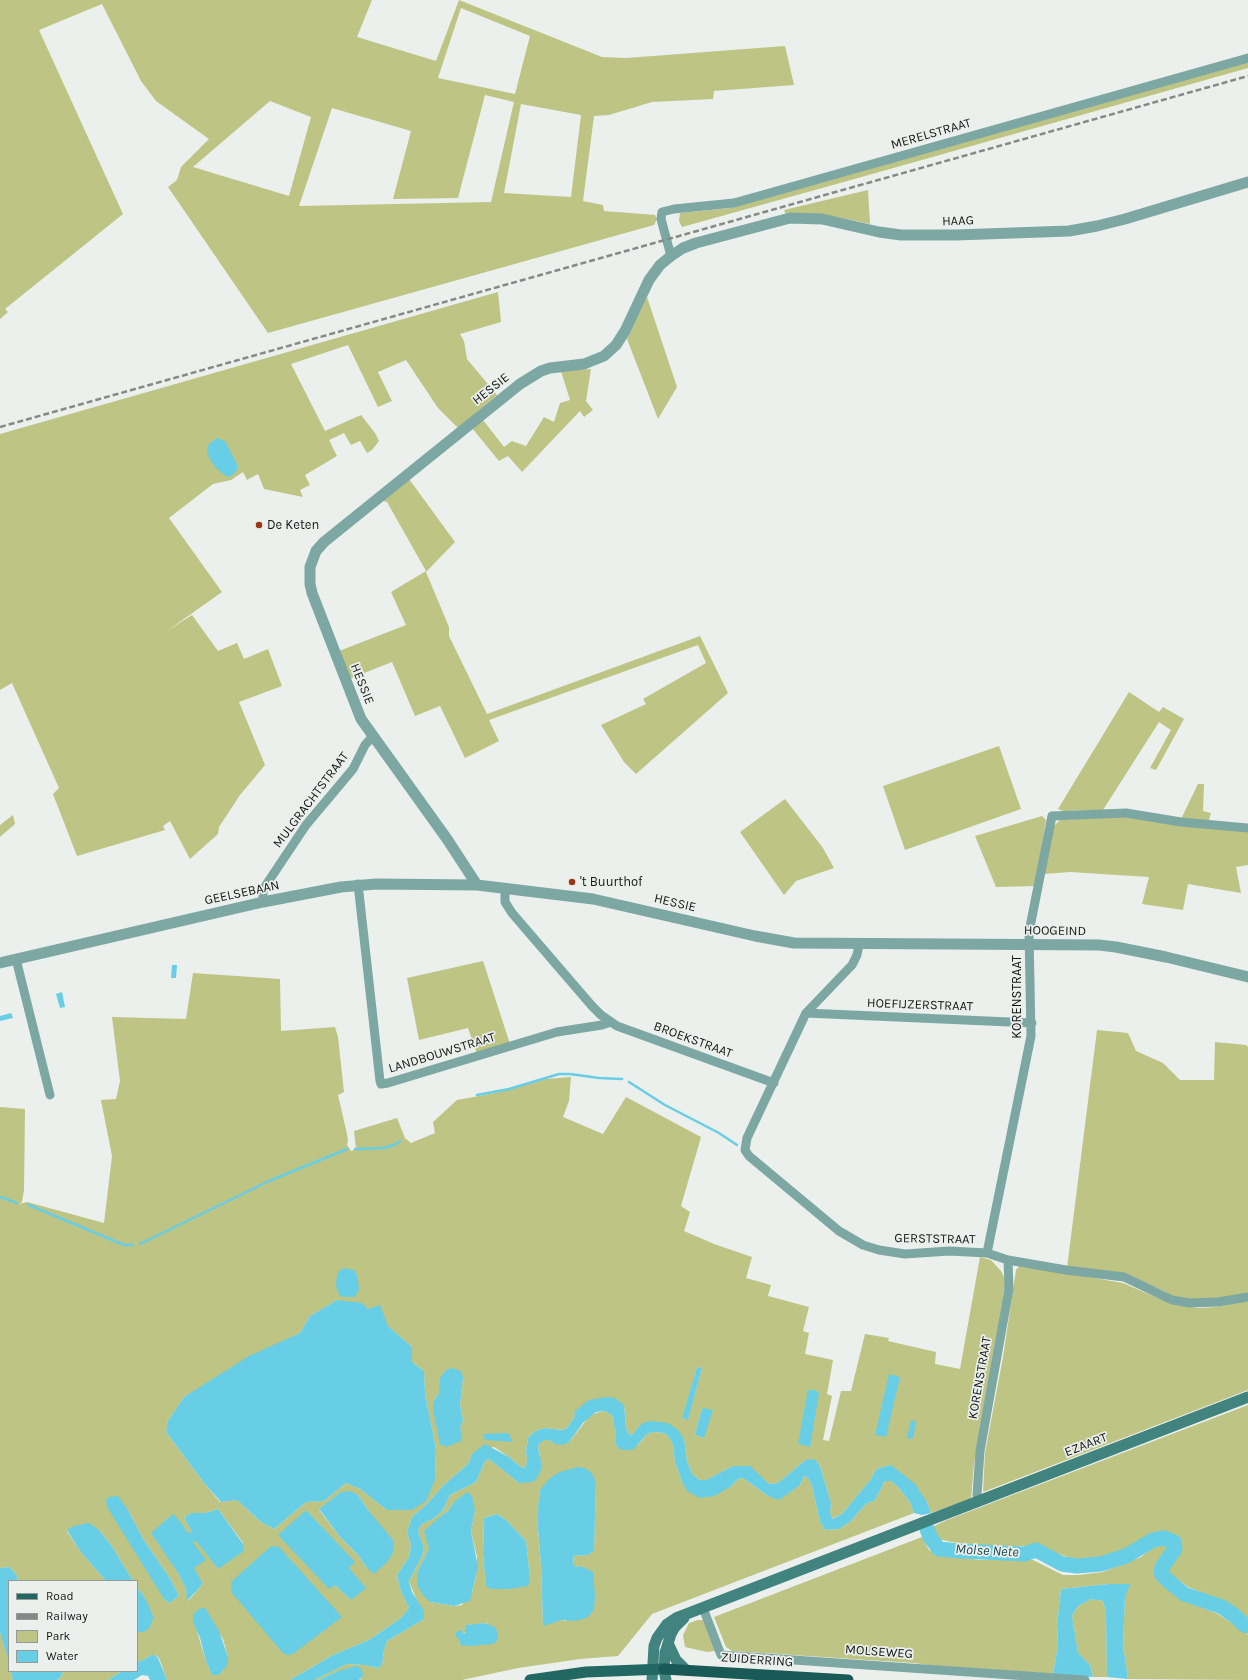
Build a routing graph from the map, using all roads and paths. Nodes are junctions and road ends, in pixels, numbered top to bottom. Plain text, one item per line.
1 (1248, 58) edge
2 (1248, 182) edge
3 (671, 256) junction
4 (373, 736) junction
5 (1248, 828) edge
6 (358, 884) junction
7 (477, 885) junction
8 (505, 889) junction
9 (263, 902) junction
10 (859, 944) junction
11 (1030, 944) junction
12 (16, 959) junction
13 (0, 963) edge
14 (1248, 977) edge
15 (806, 1013) junction
16 (611, 1022) junction
17 (1032, 1023) junction
18 (774, 1083) junction
19 (50, 1095) dead end
20 (987, 1253) junction
21 (1008, 1260) junction
22 (1248, 1297) edge
23 (1248, 1397) edge
24 (978, 1501) junction
25 (703, 1608) junction
26 (689, 1613) junction
27 (668, 1643) junction
28 (686, 1670) junction
29 (652, 1675) edge
30 (665, 1675) edge
31 (530, 1680) edge
32 (848, 1680) edge
33 (1085, 1680) edge

1 - 3 street, MERELSTRAAT
2 - 3 street, HAAG
3 - 4 street, HESSIE
4 - 7 street, HESSIE
4 - 9 street, MULGRACHTSTRAAT
5 - 11 street, KORENSTRAAT
6 - 7 street, GEELSEBAAN
6 - 9 street, GEELSEBAAN
6 - 16 street, LANDBOUWSTRAAT
7 - 8 street, HESSIE
8 - 10 street, HESSIE
8 - 16 street, BROEKSTRAAT
9 - 12 street, GEELSEBAAN
10 - 11 street, HOOGEIND
10 - 15 street
11 - 14 street, HOOGEIND
11 - 17 street, KORENSTRAAT
12 - 13 street, GEELSEBAAN
12 - 19 street
15 - 17 street, HOEFIJZERSTRAAT
15 - 18 street
16 - 18 street, BROEKSTRAAT
17 - 20 street, KORENSTRAAT
18 - 20 street, GERSTSTRAAT
20 - 21 street, GERSTSTRAAT
21 - 22 street, GERSTSTRAAT
21 - 24 street, KORENSTRAAT
23 - 24 main road, EZAART
24 - 25 main road, EZAART
25 - 26 main road
25 - 33 street, MOLSEWEG
26 - 27 main road
26 - 29 main road
27 - 28 main road
27 - 30 main road
28 - 30 highway, ZUIDERRING
28 - 32 highway, ZUIDERRING
29 - 30 main road
29 - 31 main road

